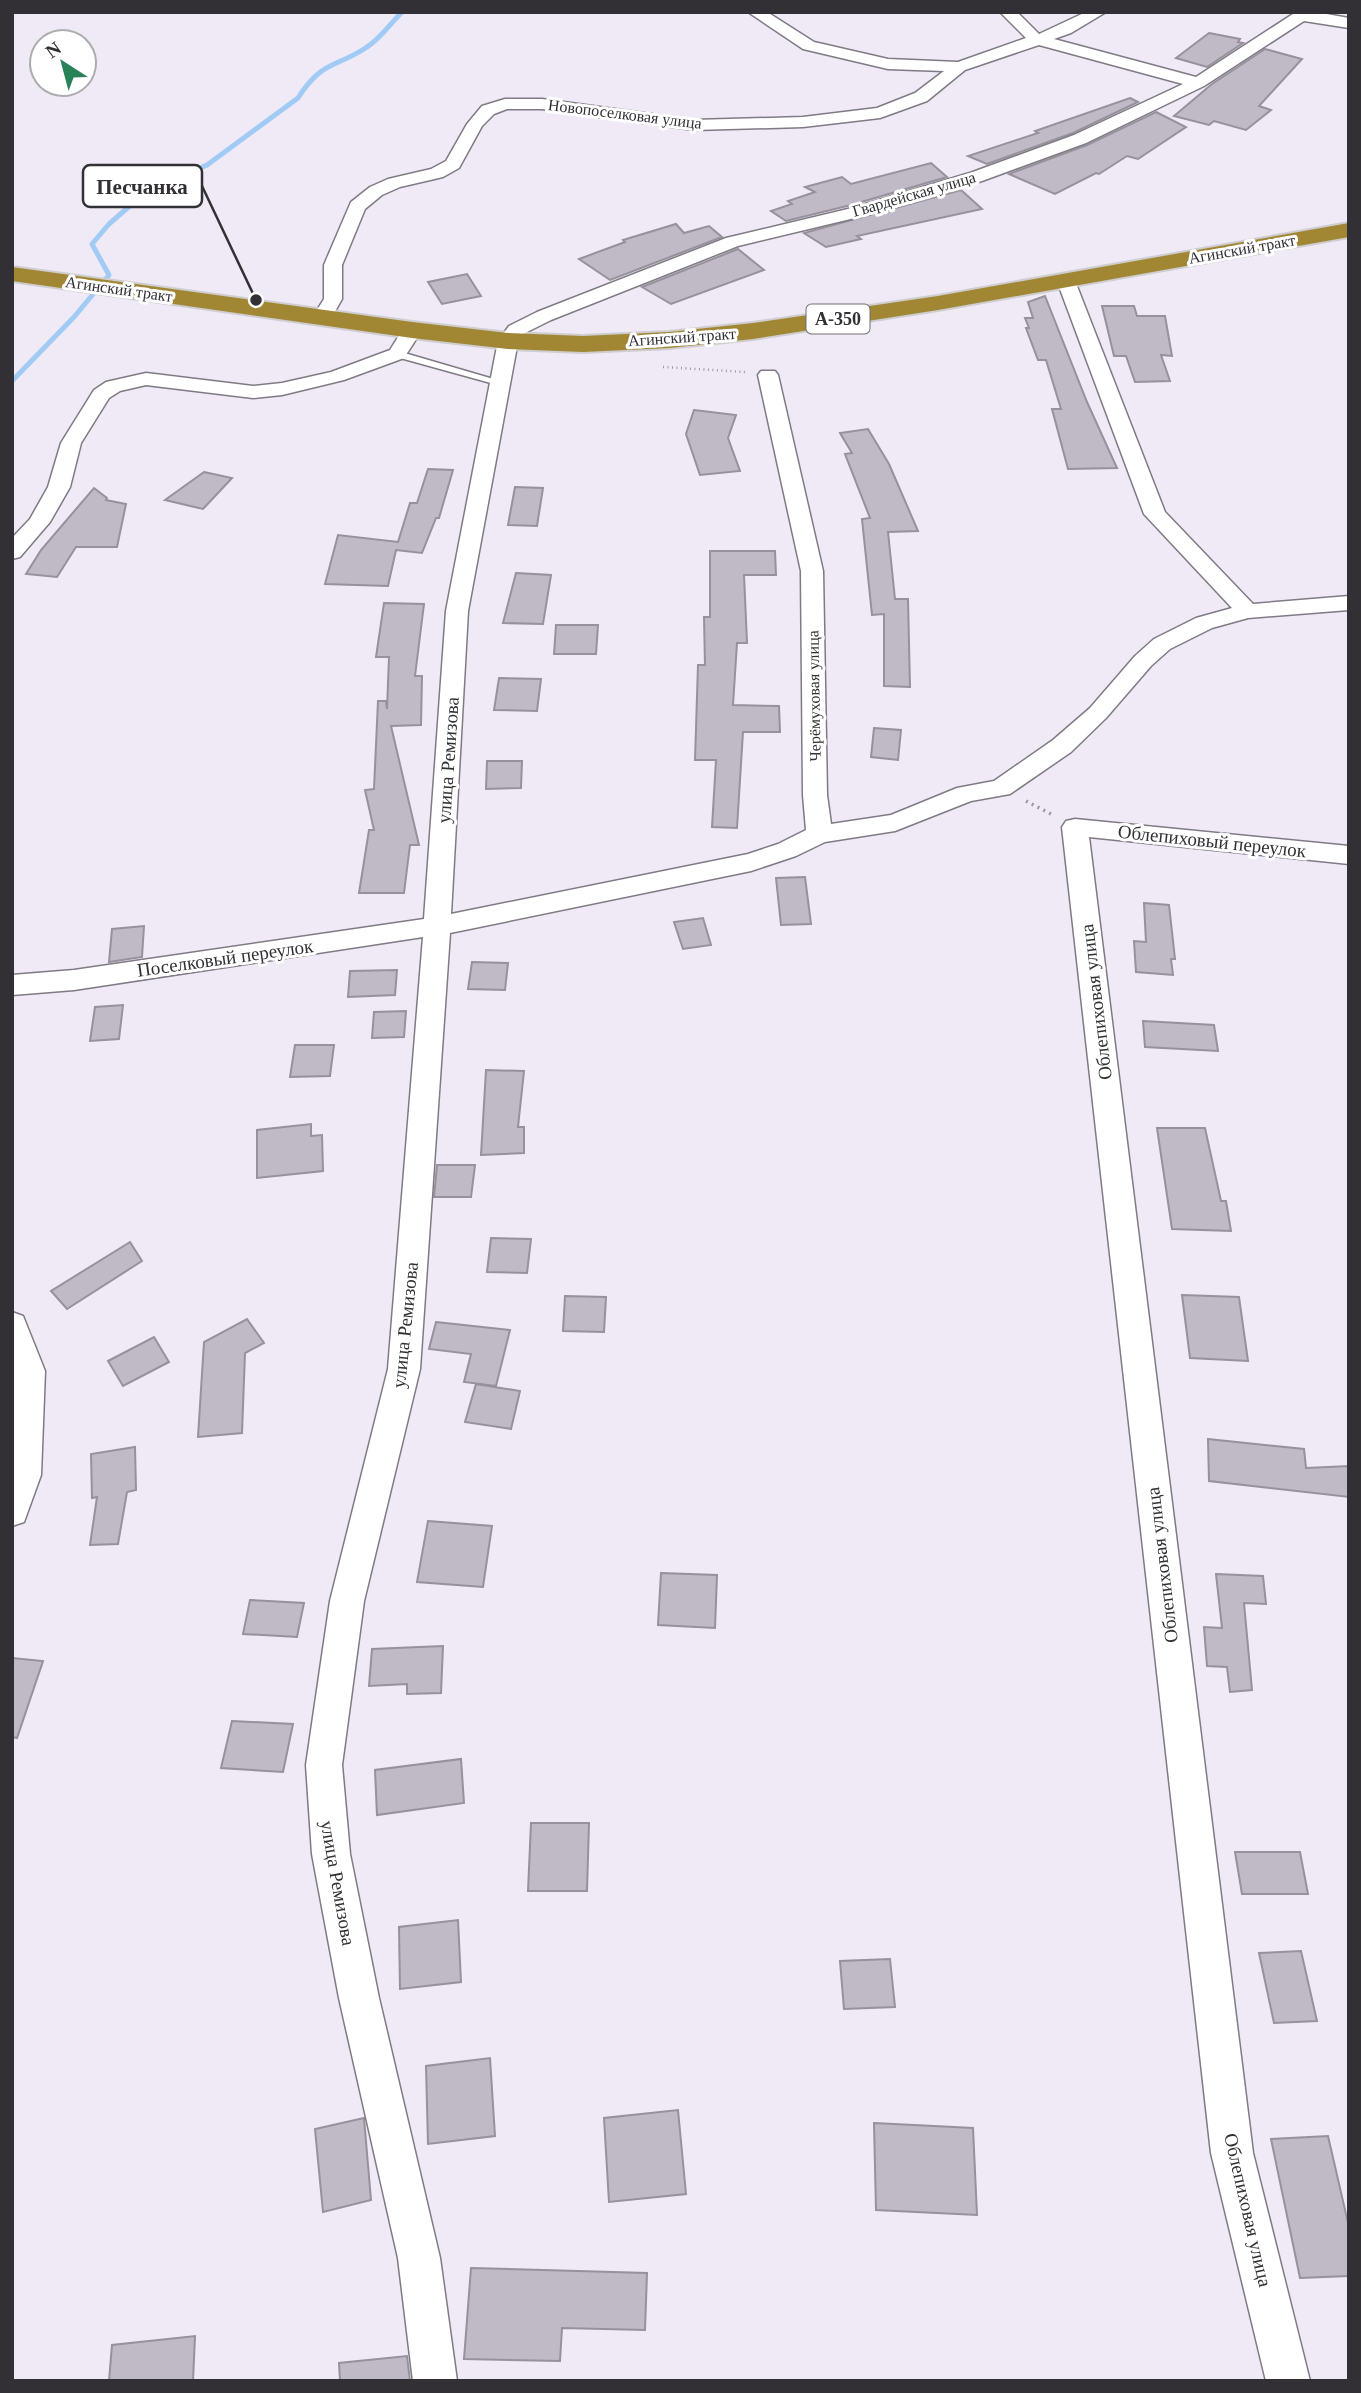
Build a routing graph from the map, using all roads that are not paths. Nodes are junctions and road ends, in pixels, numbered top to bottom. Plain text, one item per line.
1 (756, 12) edge
2 (1008, 12) edge
3 (1098, 12) edge
4 (1306, 14) edge
5 (1349, 23) edge
6 (1036, 39) junction
7 (959, 67) junction
8 (1198, 83) junction
9 (1349, 230) edge
10 (12, 274) edge
11 (1066, 281) junction
12 (322, 318) junction
13 (412, 330) junction
14 (508, 341) junction
15 (397, 354) junction
16 (768, 375) dead end
17 (502, 383) junction
18 (12, 552) edge
19 (1349, 603) edge
20 (1247, 611) junction
21 (1075, 827) joint
22 (819, 834) junction
23 (1349, 855) edge
24 (437, 926) junction
25 (12, 985) edge
26 (12, 1325) edge
27 (12, 1511) edge
28 (435, 2381) edge
29 (1288, 2381) edge

1 - 7 street
2 - 6 street
3 - 6 street, Новопоселковая улица
4 - 5 street
4 - 8 street, Гвардейская улица
6 - 7 street, Новопоселковая улица
6 - 8 street
7 - 12 street, Новопоселковая улица
8 - 14 street, Гвардейская улица
9 - 11 highway, Агинский тракт / А-350
10 - 12 highway, Агинский тракт / А-350
11 - 14 highway, Агинский тракт / А-350
11 - 20 street
12 - 13 highway, Агинский тракт / А-350
13 - 14 highway, Агинский тракт / А-350
13 - 15 street
14 - 17 street, улица Ремизова
15 - 17 lane
15 - 18 street
16 - 22 street, Черёмуховая улица
17 - 24 street, улица Ремизова
19 - 20 street
20 - 22 street
21 - 23 street, Облепиховый переулок
21 - 29 street, Облепиховая улица
22 - 24 street, Поселковый переулок
24 - 25 street, Поселковый переулок
24 - 28 street, улица Ремизова
26 - 27 street

